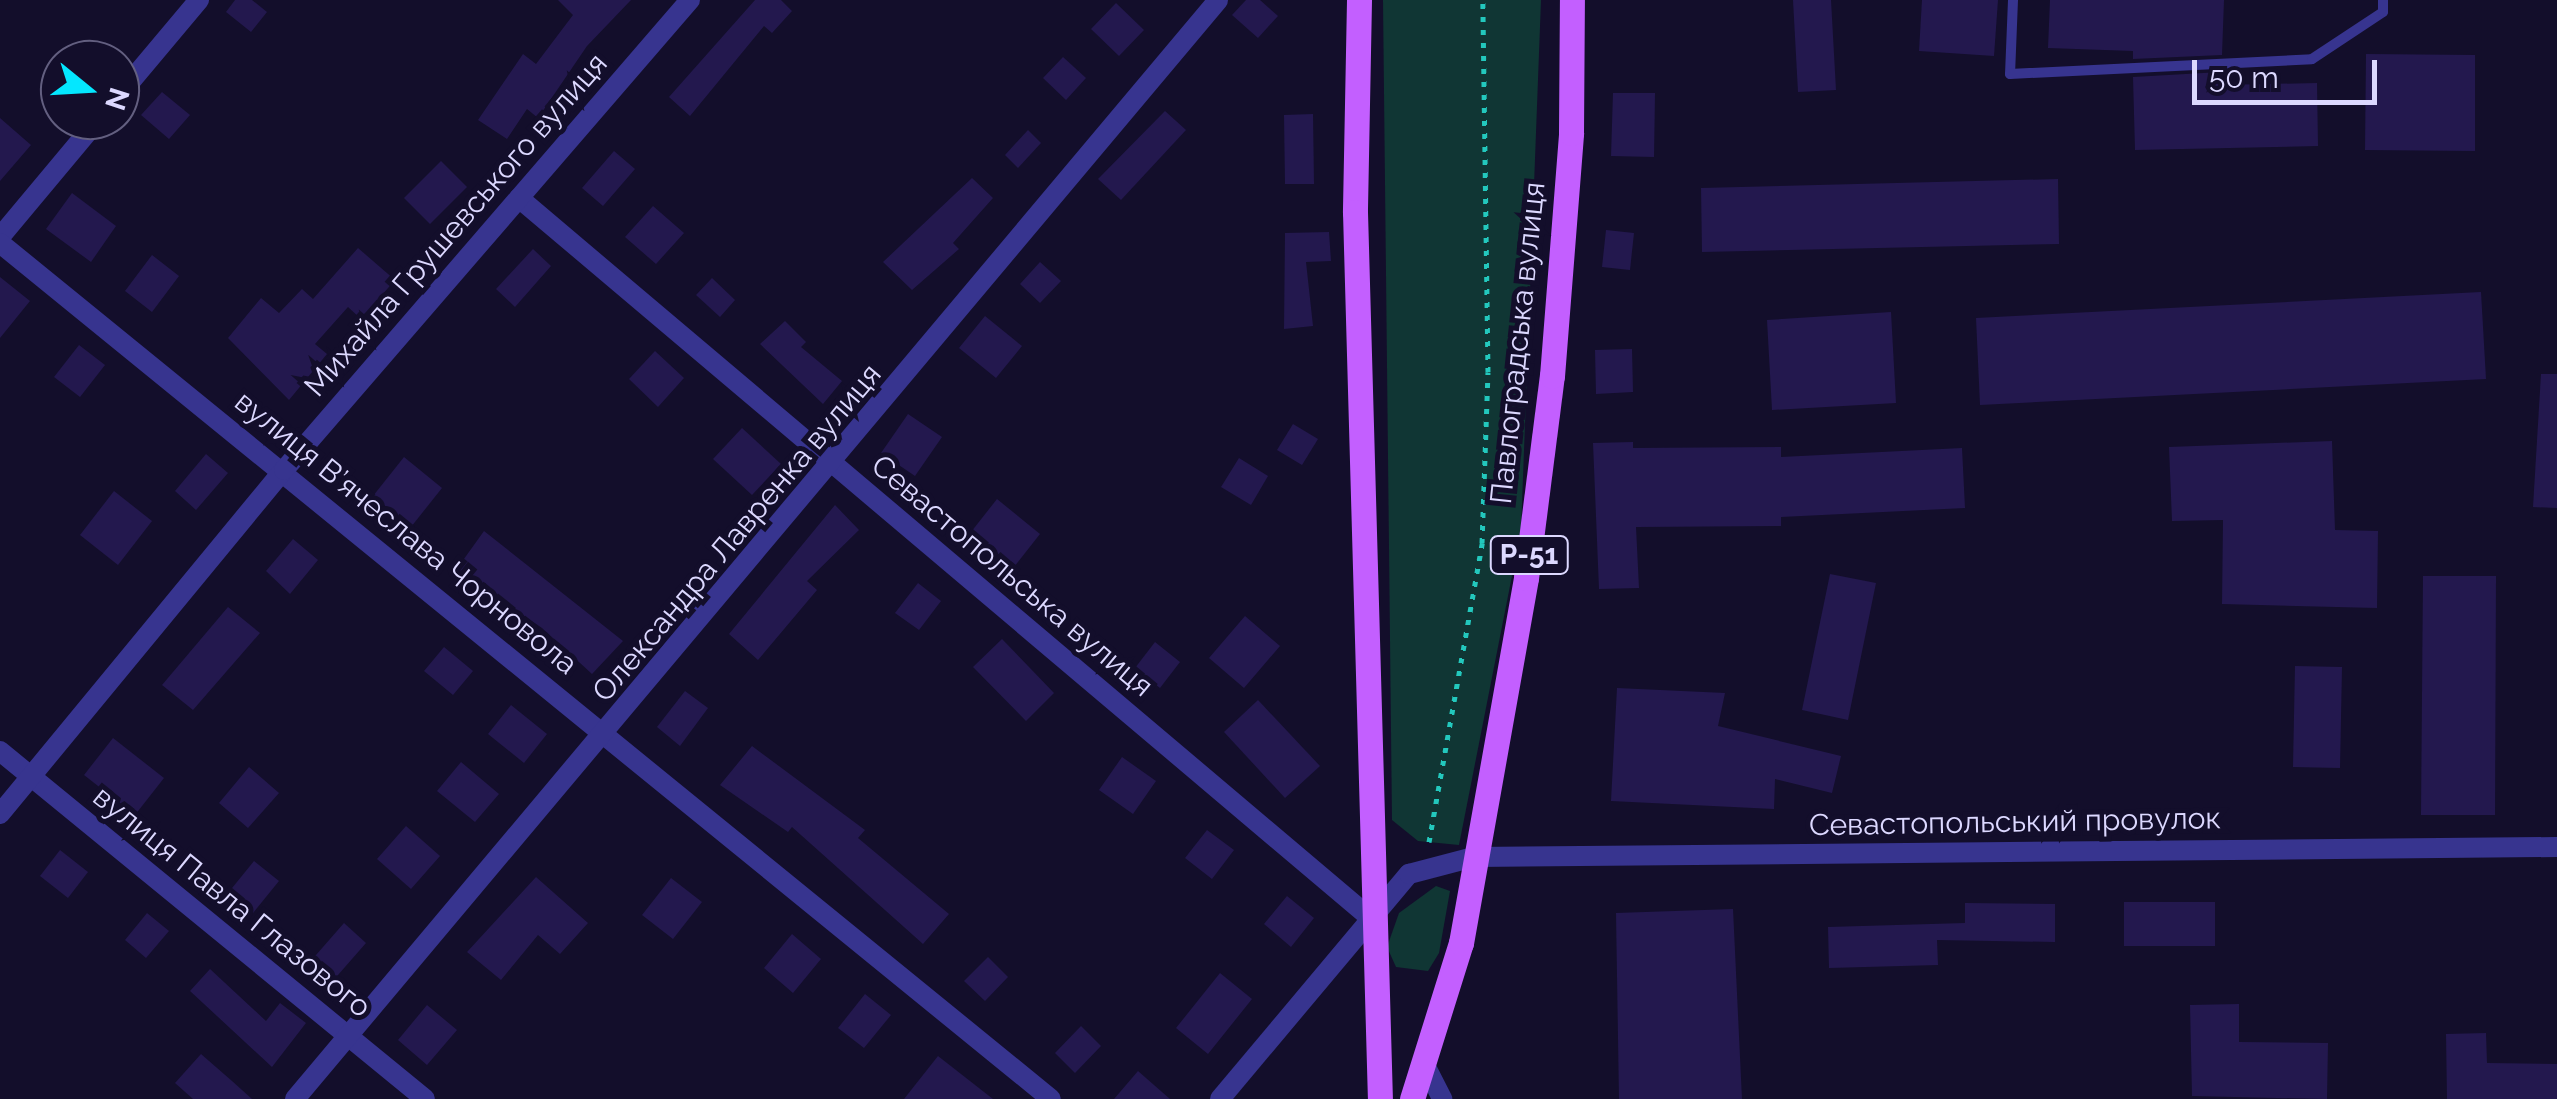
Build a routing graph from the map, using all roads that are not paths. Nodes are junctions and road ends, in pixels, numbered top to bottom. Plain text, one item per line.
1 (198, 0) edge
2 (690, 0) edge
3 (1218, 0) edge
4 (1359, 0) edge
5 (1572, 0) edge
6 (2013, 0) edge
7 (2383, 0) edge
8 (140, 70) edge
9 (82, 140) edge
10 (519, 198) junction
11 (0, 240) edge
12 (834, 464) junction
13 (284, 470) junction
14 (605, 736) junction
15 (0, 751) edge
16 (32, 776) junction
17 (0, 814) edge
18 (2557, 847) edge
19 (1474, 857) junction
20 (1375, 922) junction
21 (349, 1036) junction
22 (1426, 1067) junction
23 (296, 1099) edge
24 (425, 1099) edge
25 (1051, 1099) edge
26 (1220, 1099) edge
27 (1380, 1099) edge
28 (1412, 1099) edge
29 (1442, 1099) edge

1 - 8 street
2 - 10 street, Михайла Грушевського вулиця
3 - 12 street, Олександра Лавренка вулиця
4 - 20 main road
5 - 19 main road, Павлоградська вулиця / Р-51
6 - 7 lane
9 - 11 street
10 - 12 street, Севастопольська вулиця
10 - 13 street, Михайла Грушевського вулиця
11 - 13 street, вулиця В’ячеслава Чорновола
12 - 14 street, Олександра Лавренка вулиця
12 - 20 street, Севастопольська вулиця
13 - 14 street, вулиця В’ячеслава Чорновола
13 - 16 street, Михайла Грушевського вулиця
14 - 21 street, Олександра Лавренка вулиця
14 - 25 street, вулиця В’ячеслава Чорновола
15 - 16 street, вулиця Павла Глазового
16 - 17 street, Михайла Грушевського вулиця
16 - 21 street, вулиця Павла Глазового
18 - 19 street, Севастопольський провулок
19 - 20 street, Севастопольський провулок
19 - 22 main road, Павлоградська вулиця / Р-51
20 - 26 street, Севастопольський провулок
20 - 27 main road
21 - 23 street, Олександра Лавренка вулиця
21 - 24 street, вулиця Павла Глазового
22 - 28 main road, Павлоградська вулиця / Р-51
22 - 29 street

